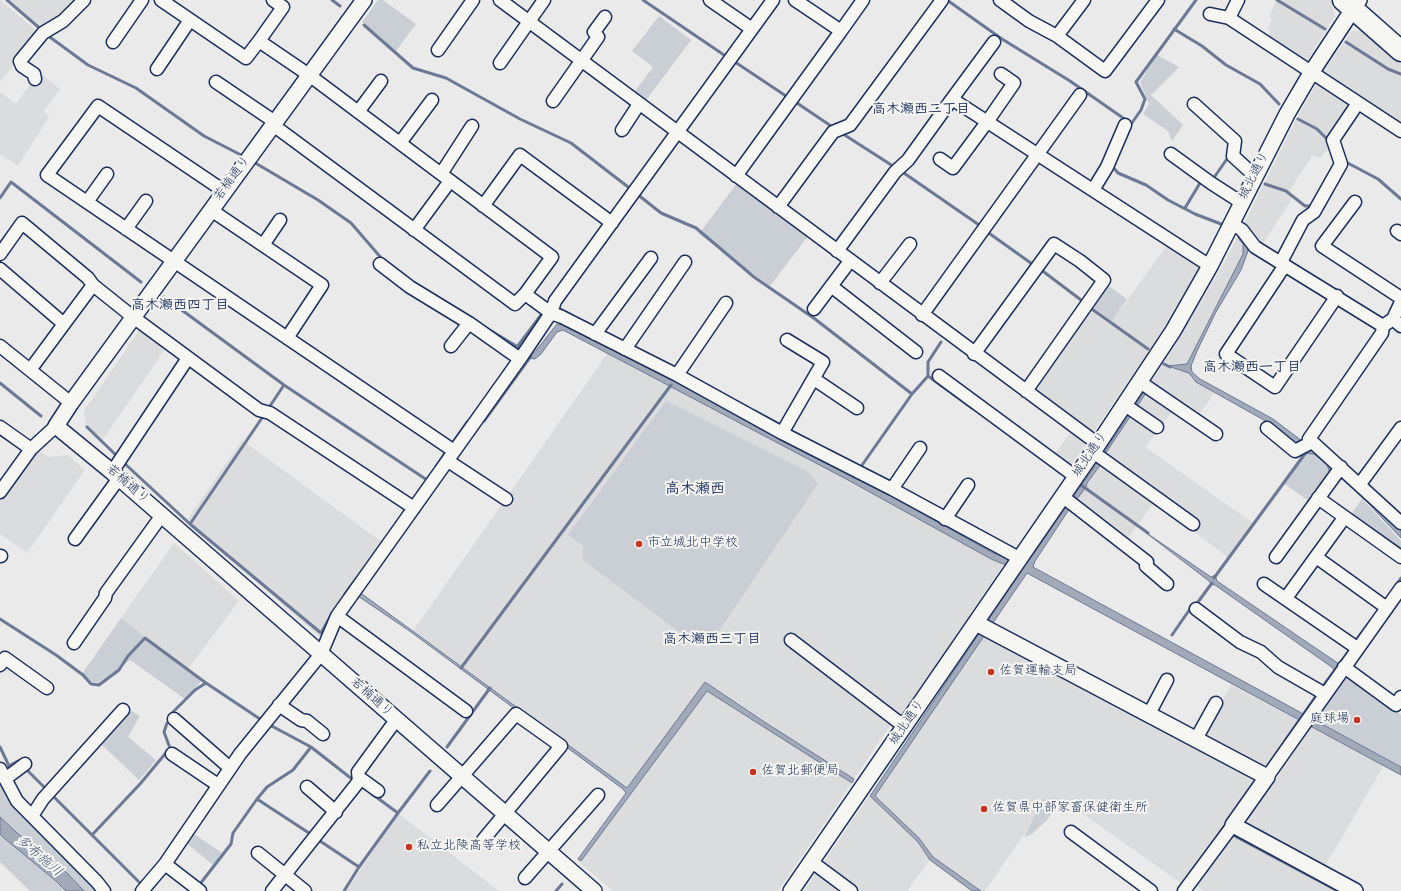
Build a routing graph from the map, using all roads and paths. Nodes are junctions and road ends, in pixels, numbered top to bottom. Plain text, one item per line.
1 (84, 0) edge
2 (142, 0) edge
3 (161, 0) edge
4 (273, 0) edge
5 (364, 0) edge
6 (473, 0) edge
7 (500, 0) edge
8 (544, 0) edge
9 (710, 0) edge
10 (773, 0) edge
11 (795, 0) edge
12 (863, 0) edge
13 (942, 0) edge
14 (1084, 0) edge
15 (1158, 0) edge
16 (1238, 0) edge
17 (1007, 2) edge
18 (1354, 2) edge
19 (1210, 14) dead end
20 (605, 17) dead end
21 (1229, 18) junction
22 (190, 20) junction
23 (529, 22) junction
24 (749, 27) junction
25 (841, 31) junction
26 (1401, 34) edge
27 (1057, 36) junction
28 (259, 41) junction
29 (113, 42) dead end
30 (994, 42) dead end
31 (438, 50) dead end
32 (1401, 51) edge
33 (581, 61) junction
34 (500, 63) dead end
35 (157, 69) dead end
36 (1311, 73) junction
37 (1001, 74) dead end
38 (309, 75) junction
39 (35, 79) dead end
40 (381, 81) dead end
41 (216, 82) dead end
42 (1080, 95) dead end
43 (952, 99) junction
44 (432, 100) dead end
45 (553, 101) dead end
46 (1358, 103) junction
47 (639, 104) junction
48 (1194, 104) dead end
49 (358, 112) junction
50 (987, 122) junction
51 (274, 123) junction
52 (1124, 125) dead end
53 (472, 126) dead end
54 (622, 130) dead end
55 (1401, 131) edge
56 (677, 132) junction
57 (400, 143) junction
58 (1171, 154) dead end
59 (1038, 155) junction
60 (940, 159) dead end
61 (107, 174) dead end
62 (736, 176) junction
63 (1255, 176) junction
64 (445, 177) junction
65 (1093, 190) junction
66 (224, 191) junction
67 (146, 201) dead end
68 (87, 202) junction
69 (1355, 202) dead end
70 (1242, 203) junction
71 (483, 206) junction
72 (778, 207) junction
73 (211, 210) junction
74 (280, 220) dead end
75 (612, 223) junction
76 (1231, 223) junction
77 (126, 229) junction
78 (414, 230) junction
79 (910, 244) dead end
80 (263, 245) junction
81 (837, 251) junction
82 (0, 254) edge
83 (651, 258) dead end
84 (173, 261) junction
85 (850, 261) junction
86 (685, 262) dead end
87 (1283, 263) junction
88 (380, 264) dead end
89 (1210, 266) junction
90 (0, 269) edge
91 (880, 283) junction
92 (93, 285) junction
93 (831, 286) junction
94 (525, 294) junction
95 (1337, 296) junction
96 (1401, 298) edge
97 (1401, 302) edge
98 (726, 303) dead end
99 (814, 308) dead end
100 (551, 313) junction
101 (922, 314) junction
102 (133, 317) junction
103 (468, 323) junction
104 (1397, 323) edge
105 (64, 324) junction
106 (1383, 326) junction
107 (595, 334) junction
108 (287, 338) junction
109 (787, 340) dead end
110 (0, 346) edge
111 (451, 346) dead end
112 (625, 349) junction
113 (916, 352) dead end
114 (523, 354) junction
115 (974, 354) junction
116 (188, 358) junction
117 (30, 370) junction
118 (677, 375) junction
119 (940, 376) dead end
120 (814, 379) junction
121 (1140, 382) junction
122 (1026, 391) junction
123 (70, 402) junction
124 (857, 408) dead end
125 (1130, 409) junction
126 (56, 426) junction
127 (0, 427) edge
128 (1157, 427) dead end
129 (784, 428) junction
130 (1267, 428) dead end
131 (1401, 428) edge
132 (1216, 434) dead end
133 (1306, 445) junction
134 (920, 448) dead end
135 (31, 449) junction
136 (450, 452) junction
137 (1099, 453) junction
138 (118, 467) junction
139 (1341, 467) junction
140 (1076, 477) junction
141 (1360, 484) junction
142 (968, 485) dead end
143 (892, 489) junction
144 (0, 492) edge
145 (1318, 498) junction
146 (506, 499) dead end
147 (1069, 501) junction
148 (411, 506) junction
149 (162, 515) junction
150 (1344, 518) junction
151 (945, 519) junction
152 (1401, 523) edge
153 (1193, 524) dead end
154 (75, 539) dead end
155 (1316, 557) junction
156 (1401, 557) edge
157 (1276, 558) dead end
158 (1015, 564) junction
159 (1167, 584) dead end
160 (1264, 584) dead end
161 (1401, 588) edge
162 (1286, 598) junction
163 (1383, 605) junction
164 (1196, 610) dead end
165 (336, 616) junction
166 (983, 627) junction
167 (791, 640) dead end
168 (74, 643) dead end
169 (1354, 646) junction
170 (321, 654) junction
171 (0, 665) edge
172 (1341, 671) junction
173 (1168, 680) dead end
174 (47, 688) dead end
175 (1320, 691) junction
176 (1401, 697) edge
177 (1216, 703) dead end
178 (279, 706) junction
179 (124, 710) dead end
180 (466, 711) dead end
181 (1149, 714) junction
182 (174, 719) dead end
183 (396, 720) junction
184 (905, 726) junction
185 (323, 734) dead end
186 (1196, 739) junction
187 (172, 754) dead end
188 (22, 766) dead end
189 (227, 766) junction
190 (3, 774) edge
191 (1263, 775) junction
192 (460, 777) junction
193 (360, 778) junction
194 (218, 786) junction
195 (307, 787) dead end
196 (378, 791) dead end
197 (598, 795) dead end
198 (438, 806) dead end
199 (336, 812) junction
200 (504, 814) junction
201 (32, 816) junction
202 (1234, 825) junction
203 (1071, 832) dead end
204 (483, 840) dead end
205 (548, 852) junction
206 (258, 853) dead end
207 (812, 862) junction
208 (165, 864) junction
209 (285, 875) junction
210 (525, 878) dead end
211 (144, 889) edge
212 (104, 891) edge
213 (200, 891) edge
214 (272, 891) edge
215 (305, 891) edge
216 (594, 891) edge
217 (791, 891) edge
218 (852, 891) edge
219 (1151, 891) edge
220 (1184, 891) edge
221 (1355, 891) edge

1 - 39 street
2 - 29 street
3 - 22 street
4 - 28 street
5 - 38 street, 若楠通り
6 - 31 street
7 - 23 street
8 - 23 street
9 - 24 street
10 - 24 street
11 - 25 street
12 - 25 street
13 - 72 street
14 - 27 street
15 - 27 street
16 - 21 street
17 - 27 street
18 - 26 highway
18 - 32 highway
18 - 36 street, 城北通り
19 - 21 street
20 - 33 street
21 - 36 street
22 - 28 street
22 - 35 street
23 - 33 street
23 - 34 street
24 - 56 street
25 - 62 street
28 - 38 street
30 - 43 street
33 - 45 street
33 - 47 street
36 - 46 street
36 - 63 street, 城北通り
37 - 50 street
38 - 49 street
38 - 51 street, 若楠通り
40 - 49 street
41 - 51 street
42 - 59 street
43 - 50 street
43 - 81 street
44 - 57 street
46 - 55 street
46 - 87 street
47 - 54 street
47 - 56 street
48 - 63 street
49 - 57 street
50 - 59 street
50 - 60 street
51 - 66 street, 若楠通り
51 - 78 street
52 - 65 street
53 - 64 street
56 - 62 street
56 - 75 street
57 - 64 street
58 - 70 street
59 - 65 street
59 - 101 street
61 - 68 street
62 - 72 street
63 - 70 street, 城北通り
64 - 71 street
64 - 78 street
65 - 89 street
66 - 68 street
66 - 73 street, 若楠通り
67 - 77 street
68 - 77 street
69 - 96 street
70 - 76 street, 城北通り
71 - 75 street
71 - 94 street
72 - 81 street
73 - 80 street
73 - 84 street, 若楠通り
74 - 80 street
75 - 100 street
76 - 87 street
76 - 89 street, 城北通り
77 - 84 street
78 - 94 street
79 - 91 street
80 - 108 street
81 - 85 street
82 - 92 street
83 - 107 street
84 - 102 street, 若楠通り
84 - 108 street
85 - 91 street
85 - 93 street
86 - 112 street
87 - 95 street
87 - 95 street
88 - 103 street
89 - 121 street, 城北通り
90 - 105 street
91 - 101 street
92 - 102 street
92 - 105 street
93 - 99 street
93 - 113 street
94 - 100 street
95 - 106 street
97 - 104 street
98 - 118 street
100 - 107 street
100 - 114 street
101 - 115 street
102 - 116 street
102 - 123 street, 若楠通り
103 - 111 street
103 - 114 street
104 - 106 street
105 - 117 street
106 - 133 street
107 - 112 street
108 - 136 street
109 - 120 street
110 - 117 street
112 - 118 street
114 - 136 street
115 - 122 street
115 - 122 street
116 - 138 street
116 - 148 street
117 - 123 street
118 - 129 street
119 - 140 street
120 - 124 street
120 - 129 street
121 - 125 street, 城北通り
121 - 132 street
122 - 137 street
123 - 126 street, 若楠通り
125 - 128 street
125 - 137 street, 城北通り
126 - 135 street
126 - 138 street, 若楠通り
127 - 135 street
129 - 143 street
130 - 133 street
131 - 141 street
133 - 139 street
134 - 143 street
135 - 144 street
136 - 146 street
136 - 148 street
137 - 140 street, 城北通り
137 - 153 street
138 - 149 street, 若楠通り
138 - 154 street
139 - 141 street
139 - 145 street
140 - 147 street, 城北通り
141 - 152 street
142 - 151 street
143 - 151 street
145 - 150 street
145 - 157 street
147 - 158 street, 城北通り
147 - 159 street
148 - 165 street
149 - 168 street
149 - 170 street, 若楠通り
150 - 155 street
150 - 156 street
151 - 158 street
155 - 162 street
155 - 163 street
158 - 166 street, 城北通り
160 - 162 street
161 - 163 street
162 - 169 street
163 - 169 street
164 - 175 street
165 - 170 street
165 - 180 street
166 - 181 street
166 - 184 street, 城北通り
167 - 184 street
169 - 172 street
170 - 178 street
170 - 183 street, 若楠通り
171 - 174 street
172 - 175 street
172 - 176 street
173 - 181 street
175 - 191 street
177 - 186 street
178 - 185 street
178 - 189 street
179 - 201 street
181 - 186 street
182 - 189 street
183 - 192 street, 若楠通り
183 - 193 street
184 - 207 street, 城北通り
186 - 191 street
187 - 194 street
188 - 190 street
189 - 194 street
190 - 201 street
191 - 202 street
192 - 198 street
192 - 200 street, 若楠通り
192 - 200 street
193 - 196 street
193 - 199 street
194 - 208 street
195 - 199 street
197 - 205 street
199 - 209 street
200 - 204 street
200 - 205 street, 若楠通り
201 - 212 street
202 - 220 street
202 - 221 street
203 - 219 street
205 - 210 street
205 - 216 street, 若楠通り
206 - 209 street
207 - 217 street, 城北通り
207 - 218 street
208 - 211 street
208 - 213 street
209 - 214 street
209 - 215 street

